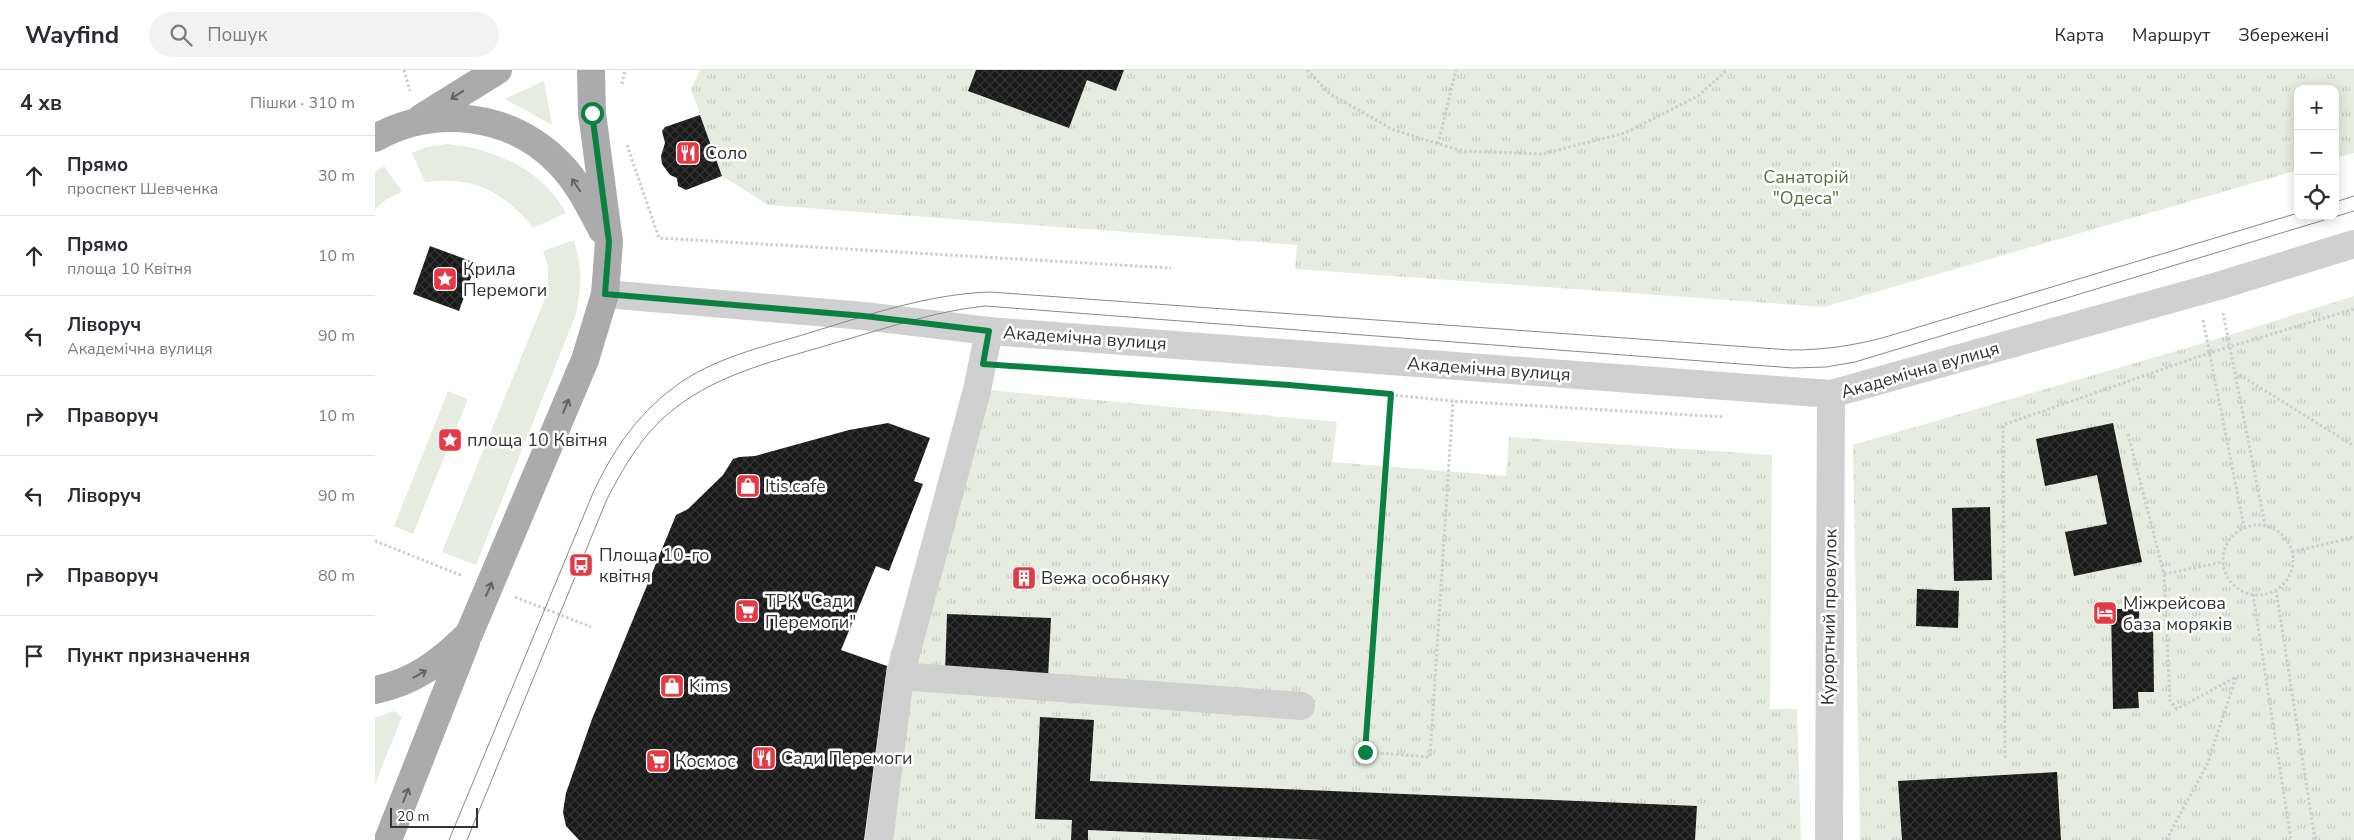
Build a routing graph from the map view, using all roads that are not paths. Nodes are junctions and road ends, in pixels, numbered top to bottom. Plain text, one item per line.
1 (498, 70) edge
2 (591, 70) edge
3 (418, 120) junction
4 (380, 132) edge
5 (609, 242) junction
6 (2354, 244) edge
7 (605, 294) junction
8 (989, 331) junction
9 (1831, 394) junction
10 (469, 634) junction
11 (900, 676) junction
12 (375, 690) edge
13 (1301, 706) dead end
14 (388, 840) edge
15 (879, 840) edge
16 (1829, 840) edge

1 -> 3 main road
2 - 5 main road
3 - 4 main road
5 -> 3 main road
5 - 7 main road
6 - 9 street, Академічна вулиця
7 - 8 street, Академічна вулиця
10 -> 7 main road
8 - 9 street, Академічна вулиця
8 - 11 street
9 - 16 street, Курортний провулок
12 -> 10 main road
14 -> 10 main road
11 - 13 street
11 - 15 street

